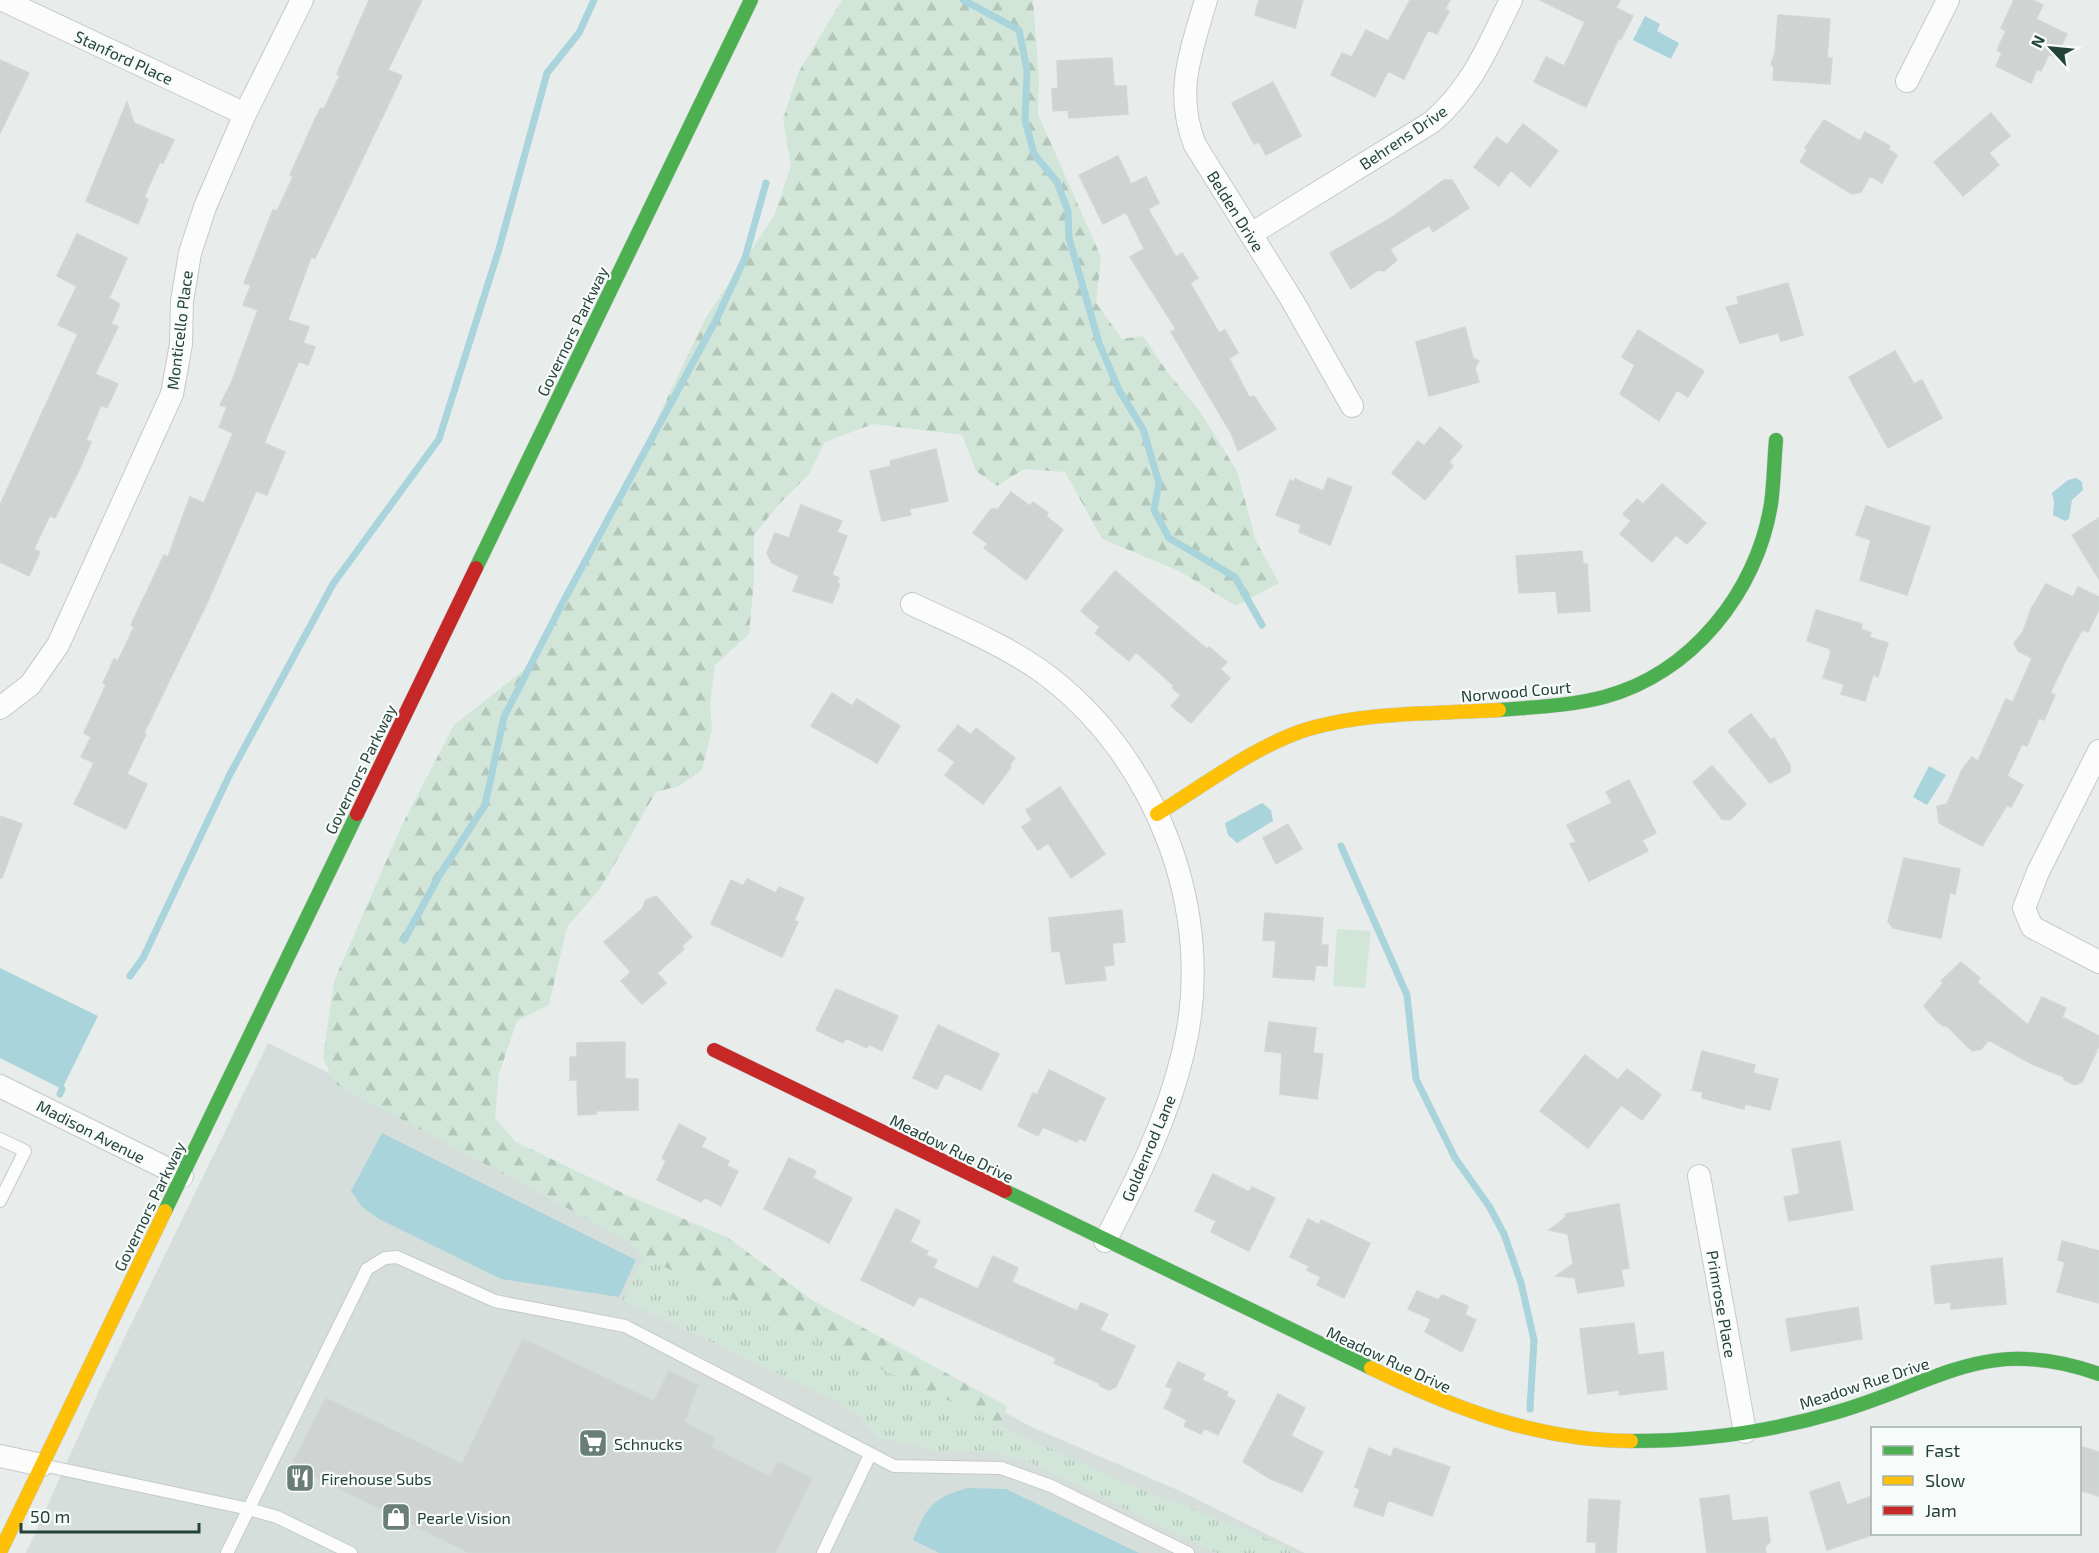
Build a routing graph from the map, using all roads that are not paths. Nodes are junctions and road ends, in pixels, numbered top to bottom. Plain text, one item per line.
1 (3, 0) edge
2 (302, 0) edge
3 (751, 0) edge
4 (1206, 0) edge
5 (1511, 0) edge
6 (1948, 0) edge
7 (1907, 81) dead end
8 (245, 114) junction
9 (1251, 234) junction
10 (1352, 406) dead end
11 (1776, 440) dead end
12 (912, 604) dead end
13 (0, 708) edge
14 (2099, 751) edge
15 (1157, 814) junction
16 (2099, 962) edge
17 (714, 1050) dead end
18 (0, 1086) edge
19 (0, 1138) edge
20 (182, 1176) junction
21 (1699, 1176) dead end
22 (0, 1201) edge
23 (1105, 1241) junction
24 (2099, 1374) edge
25 (1744, 1432) junction
26 (870, 1455) junction
27 (0, 1456) edge
28 (42, 1465) junction
29 (249, 1509) junction
30 (0, 1552) edge
31 (227, 1553) edge
32 (351, 1553) edge
33 (824, 1553) edge
34 (1188, 1553) edge

1 - 8 street, Stanford Place
2 - 8 street, Monticello Place
3 - 20 street, Governors Parkway
4 - 9 street, Belden Drive
5 - 9 street, Behrens Drive
6 - 7 street
8 - 13 street, Monticello Place
9 - 10 street, Belden Drive
11 - 15 street, Norwood Court
12 - 15 street, Goldenrod Lane
14 - 16 street
15 - 23 street, Goldenrod Lane
17 - 23 street, Meadow Rue Drive
18 - 20 street, Madison Avenue
19 - 22 lane
20 - 28 street, Governors Parkway
21 - 25 street, Primrose Place
23 - 25 street, Meadow Rue Drive
24 - 25 street, Meadow Rue Drive
26 - 29 lane
26 - 33 lane
26 - 34 lane
27 - 28 street
28 - 29 lane
28 - 30 street, Governors Parkway
29 - 31 lane
29 - 32 lane

